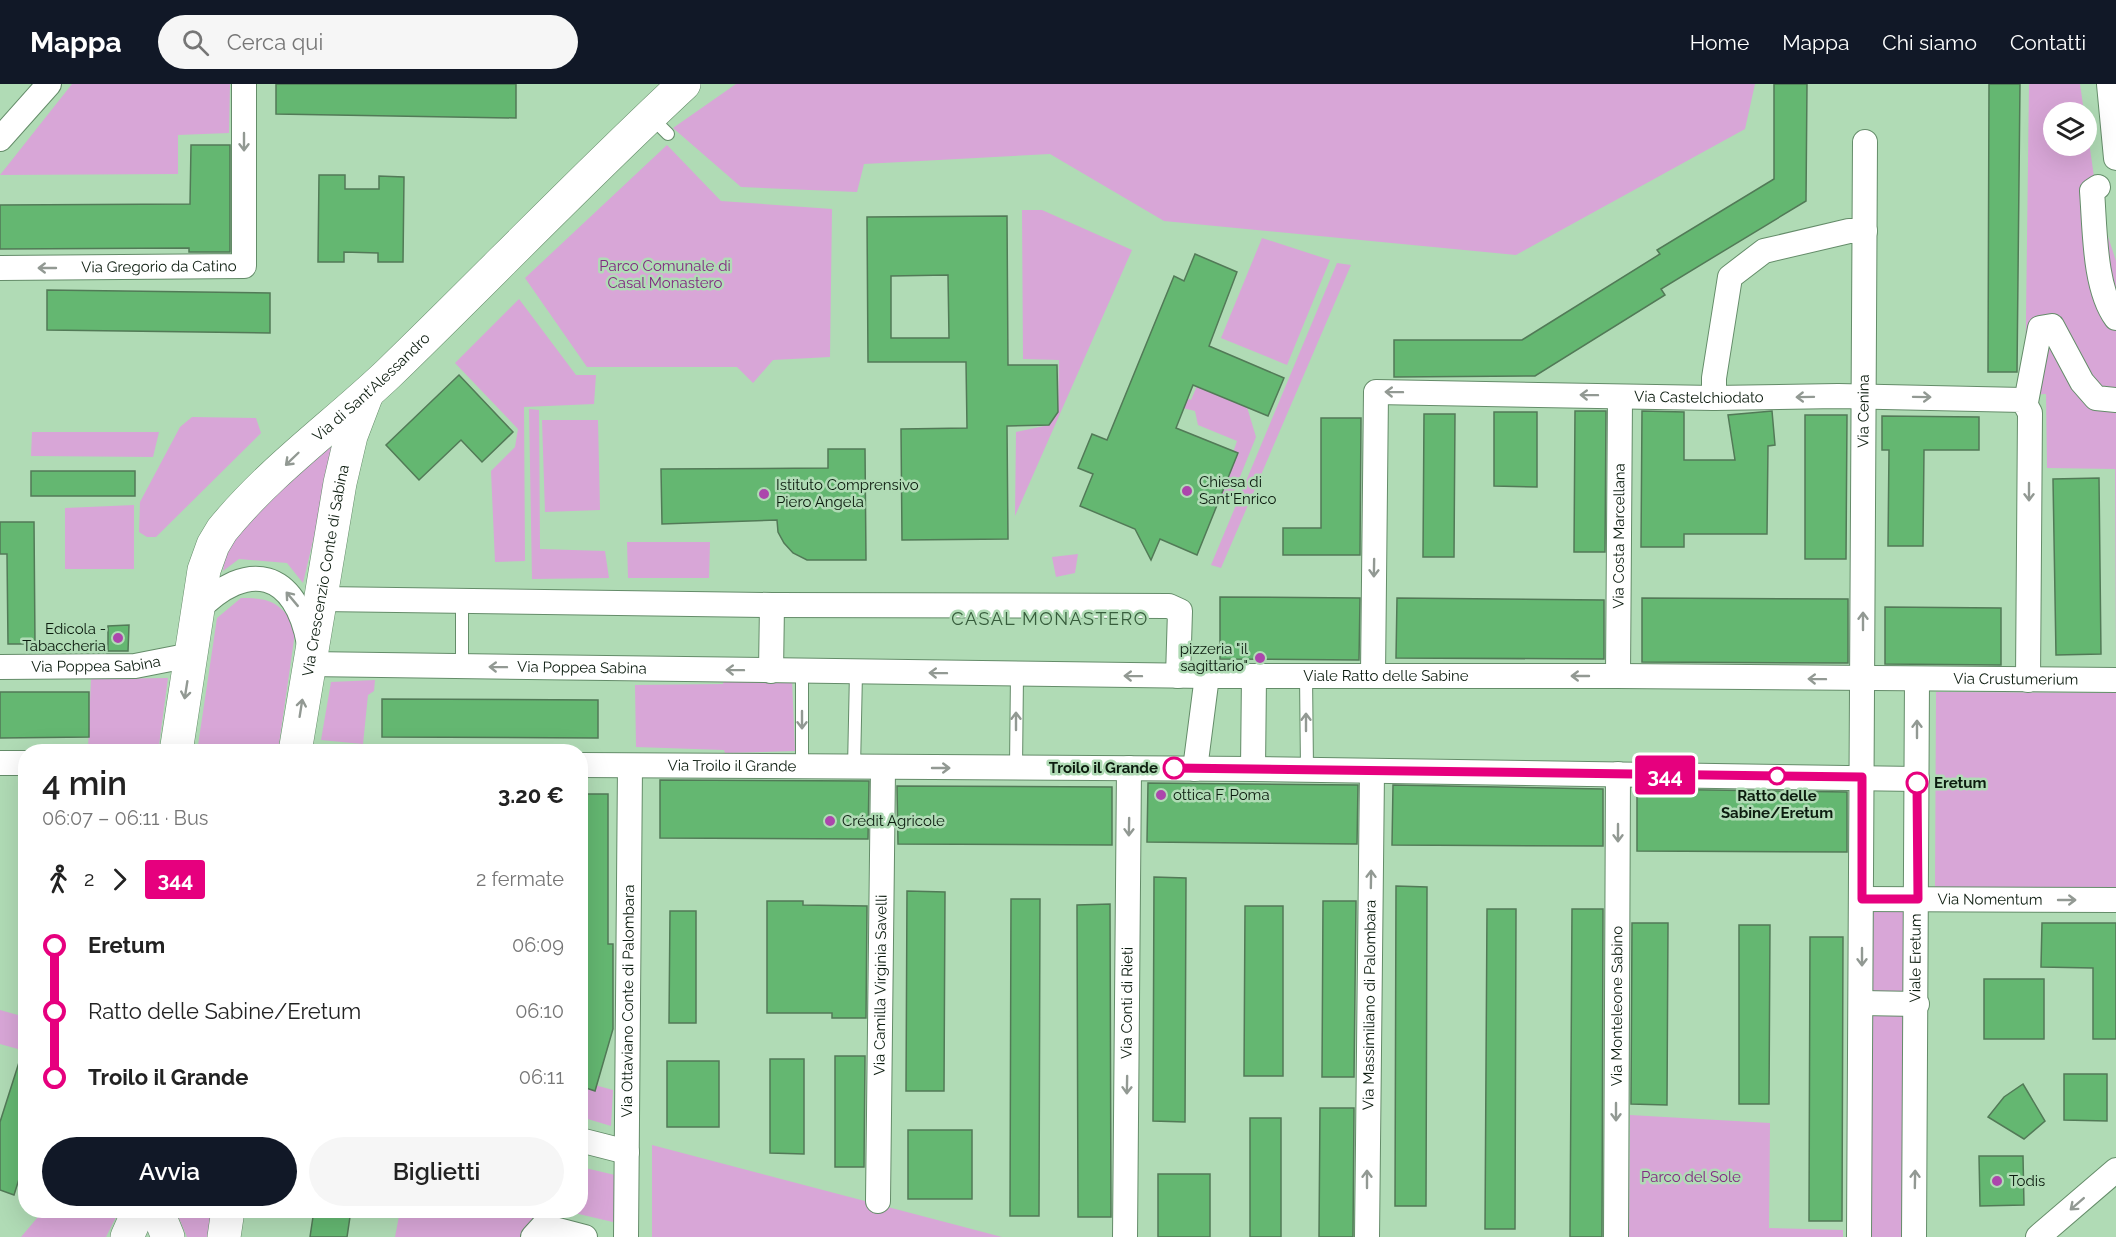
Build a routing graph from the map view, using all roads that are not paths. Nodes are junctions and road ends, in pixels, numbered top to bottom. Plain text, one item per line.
1 (49, 84) edge
2 (244, 84) edge
3 (684, 84) edge
4 (2109, 84) edge
5 (0, 139) edge
6 (1865, 142) dead end
7 (2116, 158) edge
8 (2098, 187) dead end
9 (1865, 231) junction
10 (0, 268) edge
11 (2116, 318) edge
12 (368, 393) junction
13 (1620, 396) junction
14 (1864, 396) junction
15 (1714, 398) junction
16 (2116, 400) edge
17 (2026, 402) junction
18 (321, 599) junction
19 (462, 601) junction
20 (772, 605) junction
21 (197, 611) junction
22 (191, 656) junction
23 (309, 659) junction
24 (0, 667) edge
25 (462, 667) junction
26 (771, 670) junction
27 (802, 671) junction
28 (856, 672) junction
29 (1017, 674) junction
30 (1306, 675) junction
31 (1373, 675) junction
32 (1178, 676) junction
33 (1207, 676) junction
34 (1254, 676) junction
35 (1618, 676) junction
36 (1917, 679) junction
37 (1863, 680) junction
38 (2028, 680) junction
39 (2116, 680) edge
40 (177, 744) edge
41 (296, 744) edge
42 (0, 763) edge
43 (18, 763) edge
44 (588, 765) edge
45 (630, 766) junction
46 (802, 768) junction
47 (854, 768) junction
48 (1016, 768) junction
49 (1129, 768) junction
50 (883, 769) junction
51 (1195, 769) junction
52 (1253, 769) junction
53 (1307, 770) junction
54 (1372, 771) junction
55 (1618, 774) junction
56 (1862, 777) junction
57 (1917, 779) junction
58 (1862, 899) junction
59 (1918, 899) junction
60 (2116, 900) edge
61 (1862, 1003) junction
62 (1917, 1004) junction
63 (588, 1142) edge
64 (627, 1152) junction
65 (2116, 1170) edge
66 (878, 1201) dead end
67 (135, 1218) edge
68 (160, 1218) edge
69 (227, 1218) edge
70 (127, 1237) edge
71 (168, 1237) edge
72 (224, 1237) edge
73 (533, 1237) edge
74 (585, 1237) edge
75 (626, 1237) edge
76 (1125, 1237) edge
77 (1367, 1237) edge
78 (1616, 1237) edge
79 (1858, 1237) edge
80 (1914, 1237) edge
81 (2038, 1237) edge

1 - 5 street
2 -> 10 street, Via Gregorio da Catino
3 - 12 street, Via di Sant'Alessandro
4 - 7 street
6 - 9 street, Via Cenina
8 - 11 street
9 - 14 street, Via Cenina
9 - 15 street
12 - 18 street, Via Crescenzio Conte di Sabina
12 -> 21 street, Via di Sant'Alessandro
13 - 15 street, Via Castelchiodato
13 -> 31 street, Via Castelchiodato
13 - 35 street, Via Costa Marcellana
14 -> 15 street, Via Castelchiodato
14 -> 17 street, Via Castelchiodato
37 -> 14 street, Via Cenina
16 - 17 street
17 -> 38 street
18 - 19 street
18 - 23 street, Via Crescenzio Conte di Sabina
19 - 20 street
19 - 25 lane
20 - 26 street
20 - 32 street
21 - 22 street, Via di Sant'Alessandro
23 -> 21 street
22 - 24 street, Via Poppea Sabina
22 -> 40 street, Via di Sant'Alessandro
23 - 25 street, Via Poppea Sabina
41 -> 23 street, Via Crescenzio Conte di Sabina
26 -> 25 street, Via Poppea Sabina
26 - 27 street, Via Poppea Sabina
27 - 28 street, Via Poppea Sabina
27 -> 46 lane
29 -> 28 street, Viale Ratto delle Sabine
28 - 47 lane
32 -> 29 street, Viale Ratto delle Sabine
48 -> 29 lane
30 - 31 street, Viale Ratto delle Sabine
30 - 34 street, Viale Ratto delle Sabine
53 -> 30 lane
35 -> 31 street, Viale Ratto delle Sabine
32 - 33 street, Viale Ratto delle Sabine
33 - 34 street, Viale Ratto delle Sabine
33 - 51 street
34 - 52 street
37 -> 35 street, Viale Ratto delle Sabine
36 - 37 street, Viale Ratto delle Sabine
36 - 38 street, Via Crustumerium
57 -> 36 street, Viale Eretum
37 - 56 street
38 - 39 street, Via Crustumerium
42 - 43 street
44 - 45 street, Via Troilo il Grande
45 - 46 street, Via Troilo il Grande
45 - 64 street, Via Ottaviano Conte di Palombara
46 - 47 street, Via Troilo il Grande
47 - 50 street, Via Troilo il Grande
48 - 49 street
50 -> 48 street
49 - 51 street
49 -> 76 street, Via Conti di Rieti
50 - 66 street, Via Camilla Virginia Savelli
51 - 52 street
52 - 53 street
53 - 54 street
54 - 55 street
77 -> 54 street, Via Massimiliano di Palombara
55 - 56 street
55 -> 78 street, Via Monteleone Sabino
56 - 57 street
56 - 58 street
57 - 59 street, Viale Eretum
58 - 59 street, Via Nomentum
58 -> 61 street
59 -> 60 street, Via Nomentum
59 - 62 street, Viale Eretum
61 - 62 street
61 - 79 street
80 -> 62 street, Viale Eretum
63 - 64 street
64 - 75 street, Via Ottaviano Conte di Palombara
65 -> 81 street
67 - 70 street
68 - 71 street
69 - 72 street
73 - 74 street

